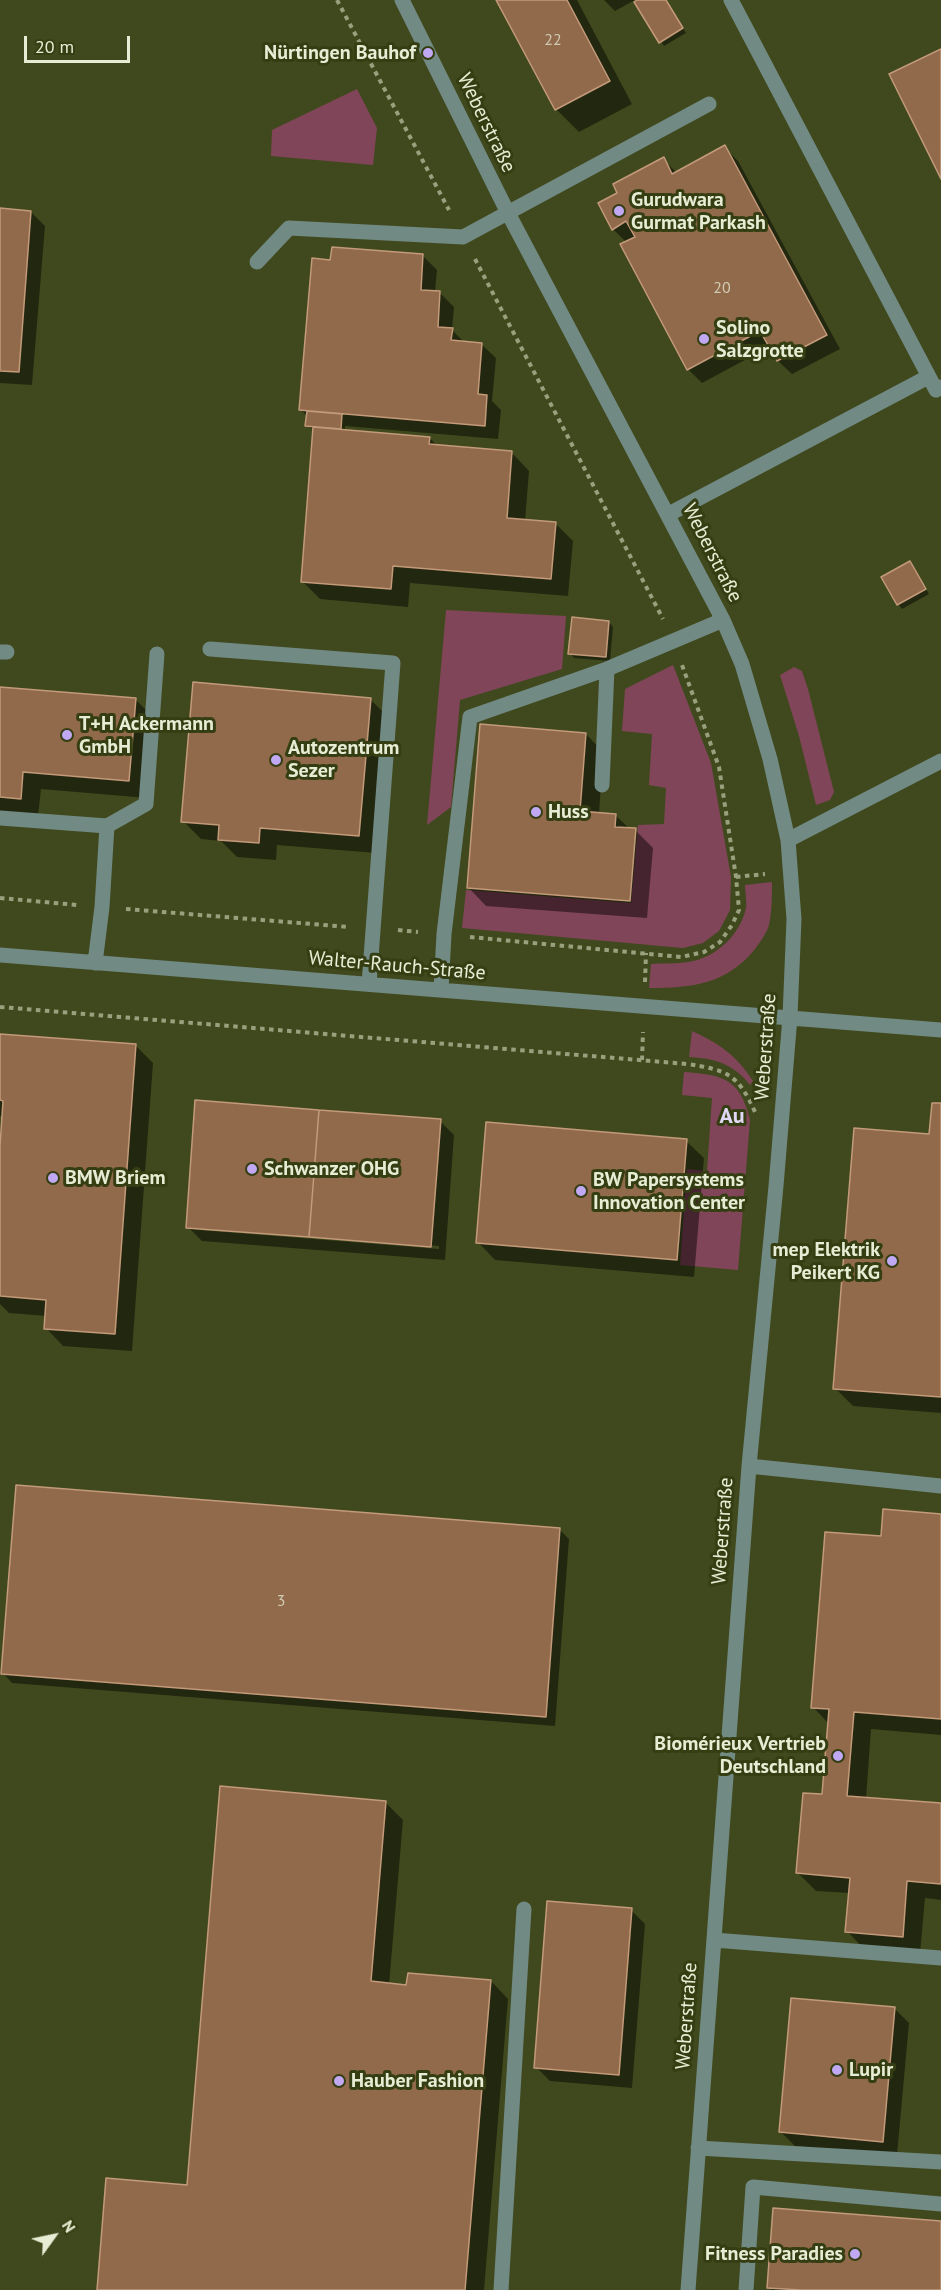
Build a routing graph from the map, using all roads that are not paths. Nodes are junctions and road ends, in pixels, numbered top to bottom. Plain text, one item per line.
1 (402, 0) edge
2 (731, 0) edge
3 (708, 104) dead end
4 (508, 213) junction
5 (257, 262) dead end
6 (928, 377) junction
7 (941, 387) edge
8 (669, 514) junction
9 (723, 620) junction
10 (210, 649) dead end
11 (157, 654) dead end
12 (607, 669) junction
13 (941, 761) edge
14 (602, 785) dead end
15 (0, 818) edge
16 (106, 826) junction
17 (788, 840) junction
18 (0, 955) edge
19 (95, 963) junction
20 (369, 984) junction
21 (441, 990) junction
22 (790, 1017) junction
23 (941, 1030) edge
24 (749, 1466) junction
25 (941, 1486) edge
26 (524, 1909) dead end
27 (714, 1940) junction
28 (941, 1958) edge
29 (698, 2148) junction
30 (941, 2162) edge
31 (941, 2204) edge
32 (501, 2290) edge
33 (688, 2290) edge
34 (746, 2290) edge

1 - 4 street, Weberstraße
2 - 6 street
3 - 4 street
4 - 5 street
4 - 8 street, Weberstraße
6 - 7 street
6 - 8 street
8 - 9 street, Weberstraße
9 - 12 street
9 - 17 street, Weberstraße
10 - 20 street
11 - 16 street
12 - 14 street
12 - 21 street
13 - 17 street
15 - 16 street
16 - 19 street
17 - 22 street, Weberstraße
18 - 19 street, Walter-Rauch-Straße
19 - 20 street, Walter-Rauch-Straße
20 - 21 street, Walter-Rauch-Straße
21 - 22 street, Walter-Rauch-Straße
22 - 23 street, Walter-Rauch-Straße
22 - 24 street, Weberstraße
24 - 25 street
24 - 27 street, Weberstraße
26 - 32 street
27 - 28 street
27 - 29 street, Weberstraße
29 - 30 street
29 - 33 street, Weberstraße
31 - 34 street

